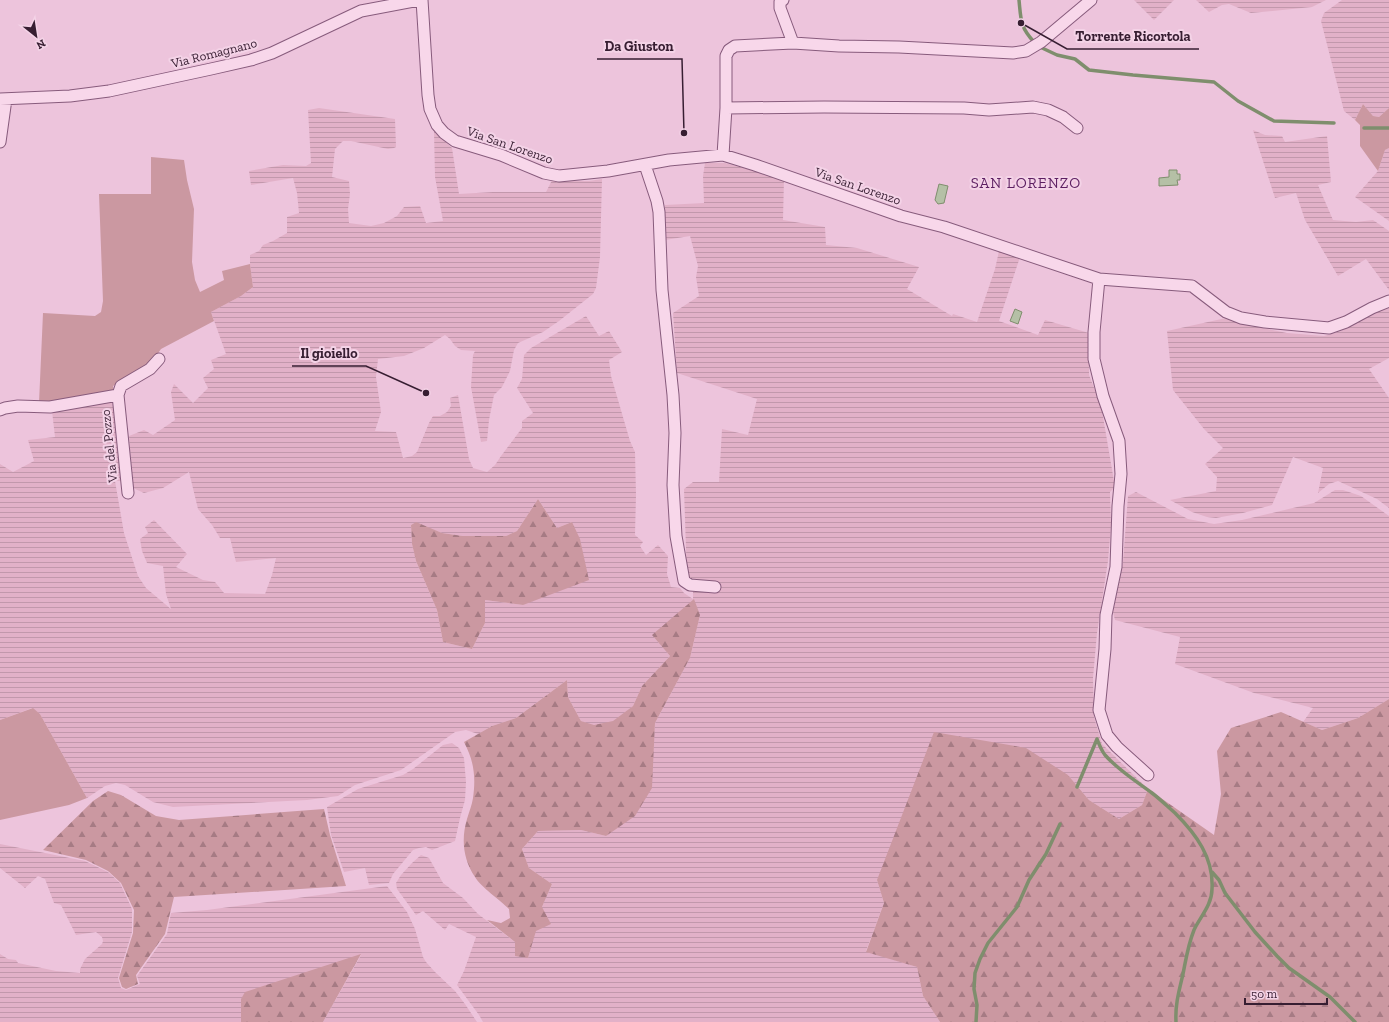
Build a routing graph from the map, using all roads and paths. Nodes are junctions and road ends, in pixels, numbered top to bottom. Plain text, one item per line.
1 (421, 0) edge
2 (783, 0) edge
3 (1091, 0) edge
4 (793, 43) junction
5 (3, 99) edge
6 (726, 108) junction
7 (1077, 128) dead end
8 (0, 142) edge
9 (723, 155) junction
10 (645, 165) junction
11 (1099, 278) junction
12 (1389, 301) edge
13 (159, 359) dead end
14 (118, 395) junction
15 (0, 410) edge
16 (128, 493) dead end
17 (715, 586) dead end
18 (1148, 774) dead end

1 - 5 street, Via Romagnano
1 - 10 street, Via San Lorenzo
2 - 4 street
3 - 4 street
4 - 6 street
5 - 8 street, Via Romagnano
6 - 7 street
6 - 9 street
9 - 10 street, Via San Lorenzo
9 - 11 street, Via San Lorenzo
10 - 17 street
11 - 12 street, Via San Lorenzo
11 - 18 street
13 - 14 street, Via del Pozzo
14 - 15 street, Via del Pozzo
14 - 16 street, Via del Pozzo

